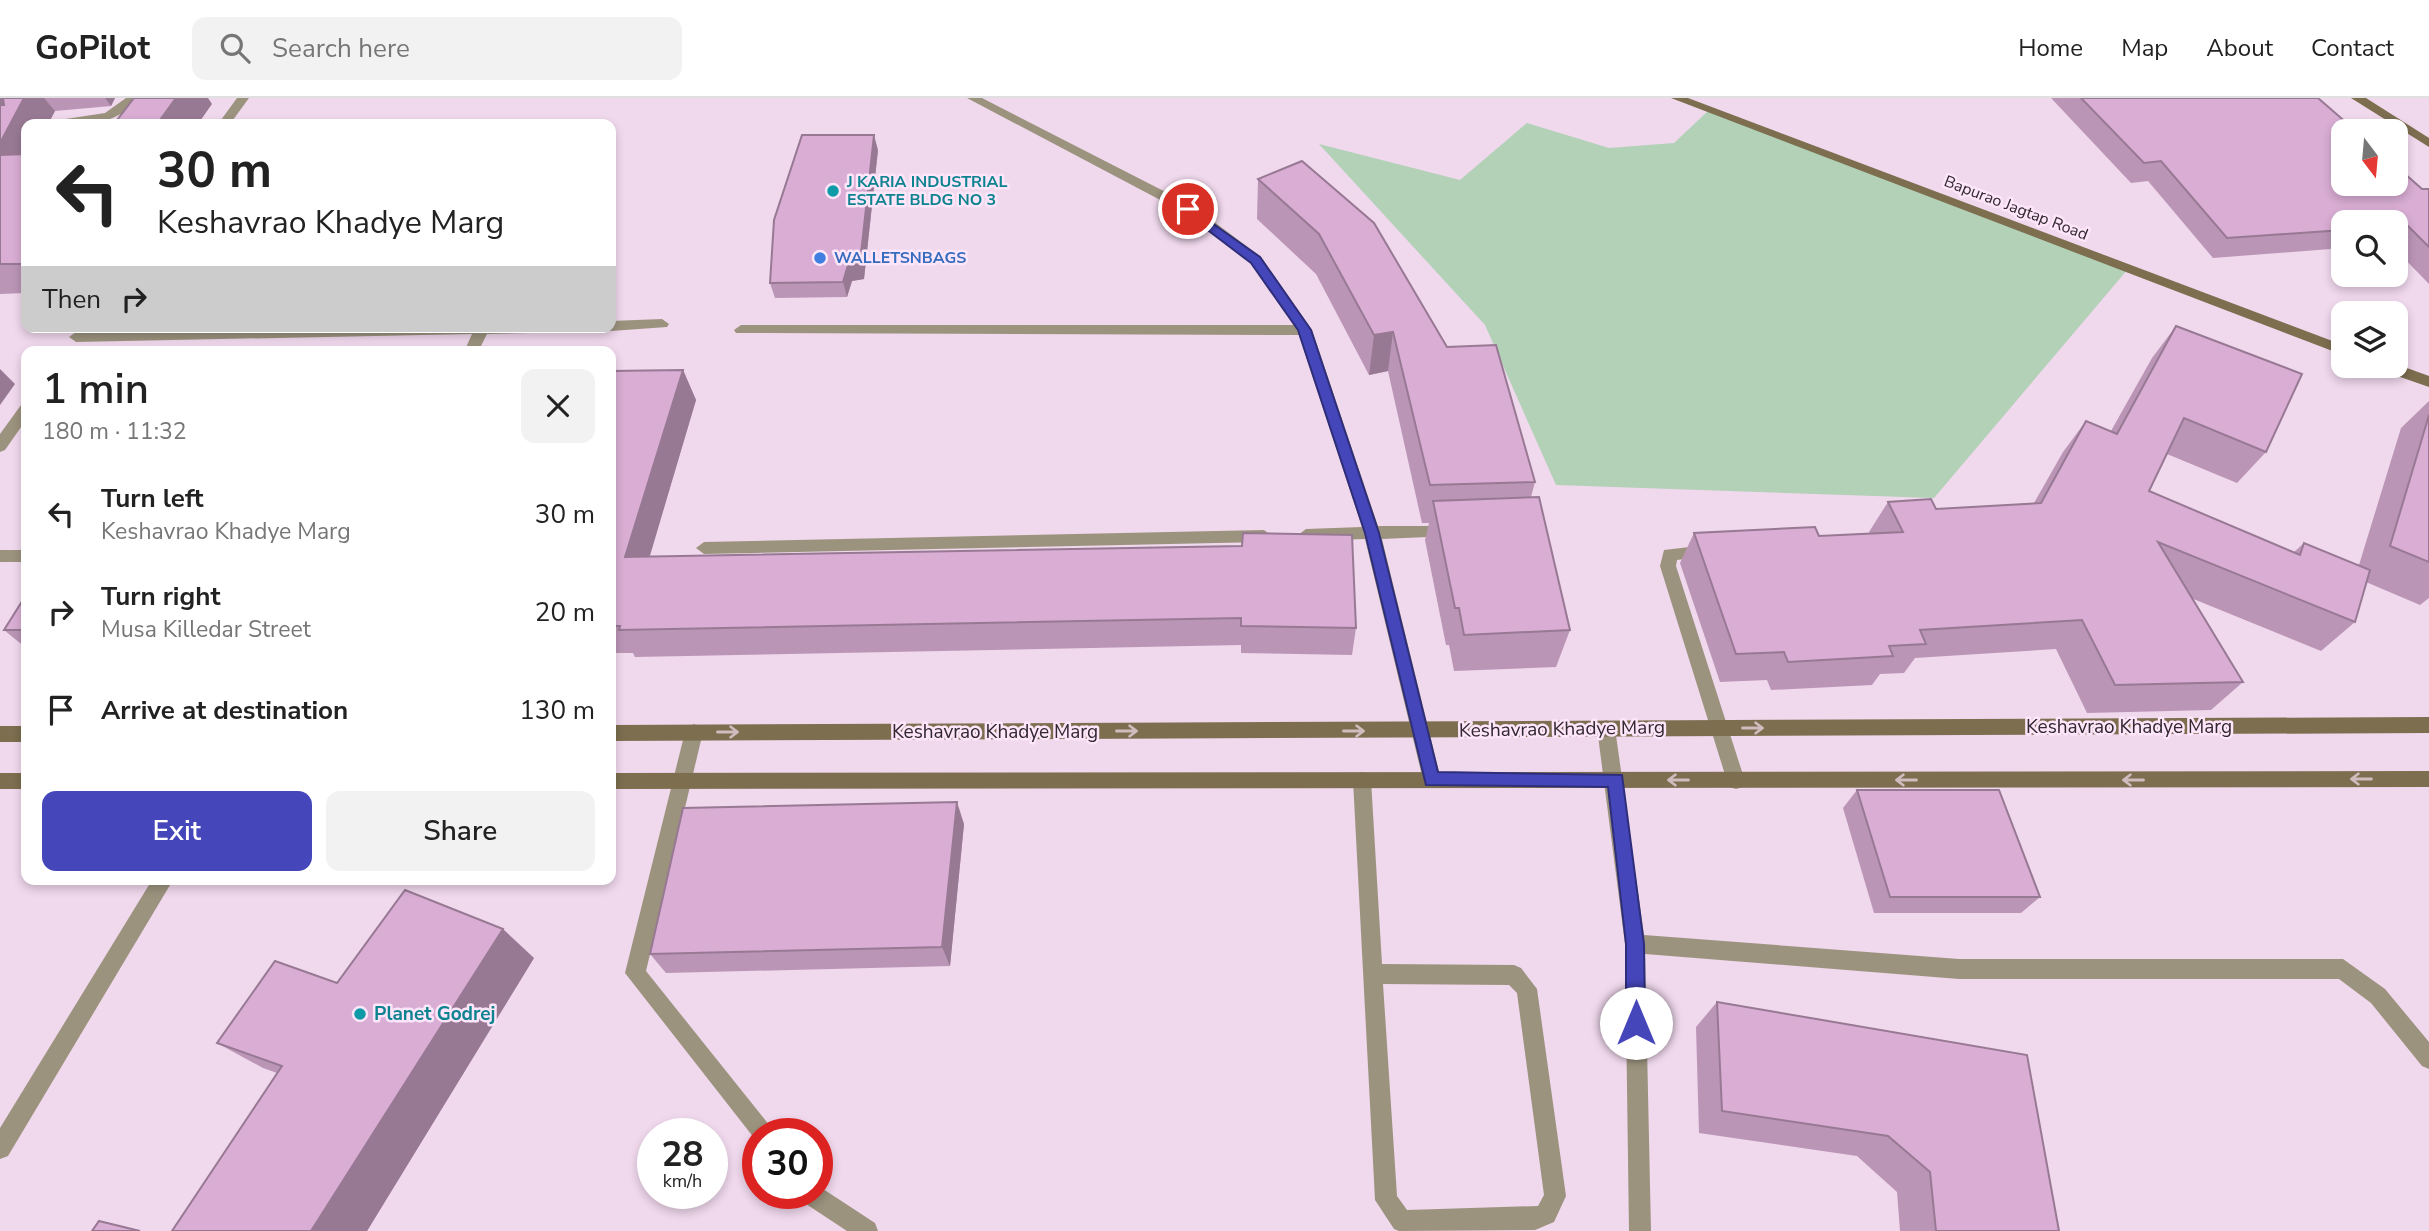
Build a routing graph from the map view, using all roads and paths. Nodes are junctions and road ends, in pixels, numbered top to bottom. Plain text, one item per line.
1 (132, 98) edge
2 (243, 98) edge
3 (973, 98) edge
4 (1677, 98) edge
5 (2357, 98) edge
6 (87, 119) edge
7 (228, 119) edge
8 (2429, 143) edge
9 (662, 324) dead end
10 (616, 326) edge
11 (741, 330) dead end
12 (1305, 330) junction
13 (124, 333) edge
14 (320, 333) edge
15 (213, 335) junction
16 (2331, 345) edge
17 (207, 346) edge
18 (2408, 374) edge
19 (2429, 382) edge
20 (21, 416) edge
21 (0, 446) edge
22 (1468, 529) edge
23 (1372, 533) junction
24 (704, 548) dead end
25 (1728, 550) edge
26 (21, 555) edge
27 (0, 556) edge
28 (2429, 725) edge
29 (1606, 728) junction
30 (1718, 728) junction
31 (1420, 731) junction
32 (694, 732) junction
33 (616, 733) edge
34 (0, 734) edge
35 (21, 734) edge
36 (2429, 779) edge
37 (616, 780) edge
38 (680, 780) junction
39 (1362, 780) junction
40 (1432, 780) junction
41 (1616, 780) junction
42 (0, 781) edge
43 (21, 781) edge
44 (1736, 781) junction
45 (160, 885) edge
46 (1635, 944) junction
47 (1371, 974) junction
48 (2429, 1059) edge
49 (749, 1118) edge
50 (0, 1148) edge
51 (833, 1209) edge
52 (867, 1231) edge
53 (1640, 1231) edge

1 - 6 street
2 - 7 street
3 - 12 street
4 - 16 main road, Bapurao Jagtap Road
5 - 8 main road
9 - 10 street
11 - 12 street
12 - 23 street
13 - 15 street
14 - 15 street
15 - 17 street
18 - 19 main road
20 - 21 street
22 - 23 street
23 - 24 street
23 - 31 street
25 - 30 street
26 - 27 street
30 -> 28 main road, Keshavrao Khadye Marg
29 - 30 main road, Keshavrao Khadye Marg
29 - 31 main road, Keshavrao Khadye Marg
29 - 41 street
30 - 44 street
32 -> 31 main road, Keshavrao Khadye Marg
31 - 40 street
32 - 33 main road, Keshavrao Khadye Marg
32 - 38 street
34 - 35 main road
36 -> 44 main road
37 - 38 main road
38 - 39 main road
38 - 49 street
39 - 40 main road
39 - 47 street
40 - 41 main road
44 -> 41 main road
41 - 46 street
42 - 43 main road
45 - 50 street
46 - 48 street
46 - 53 street
47 - 47 street
51 - 52 street

